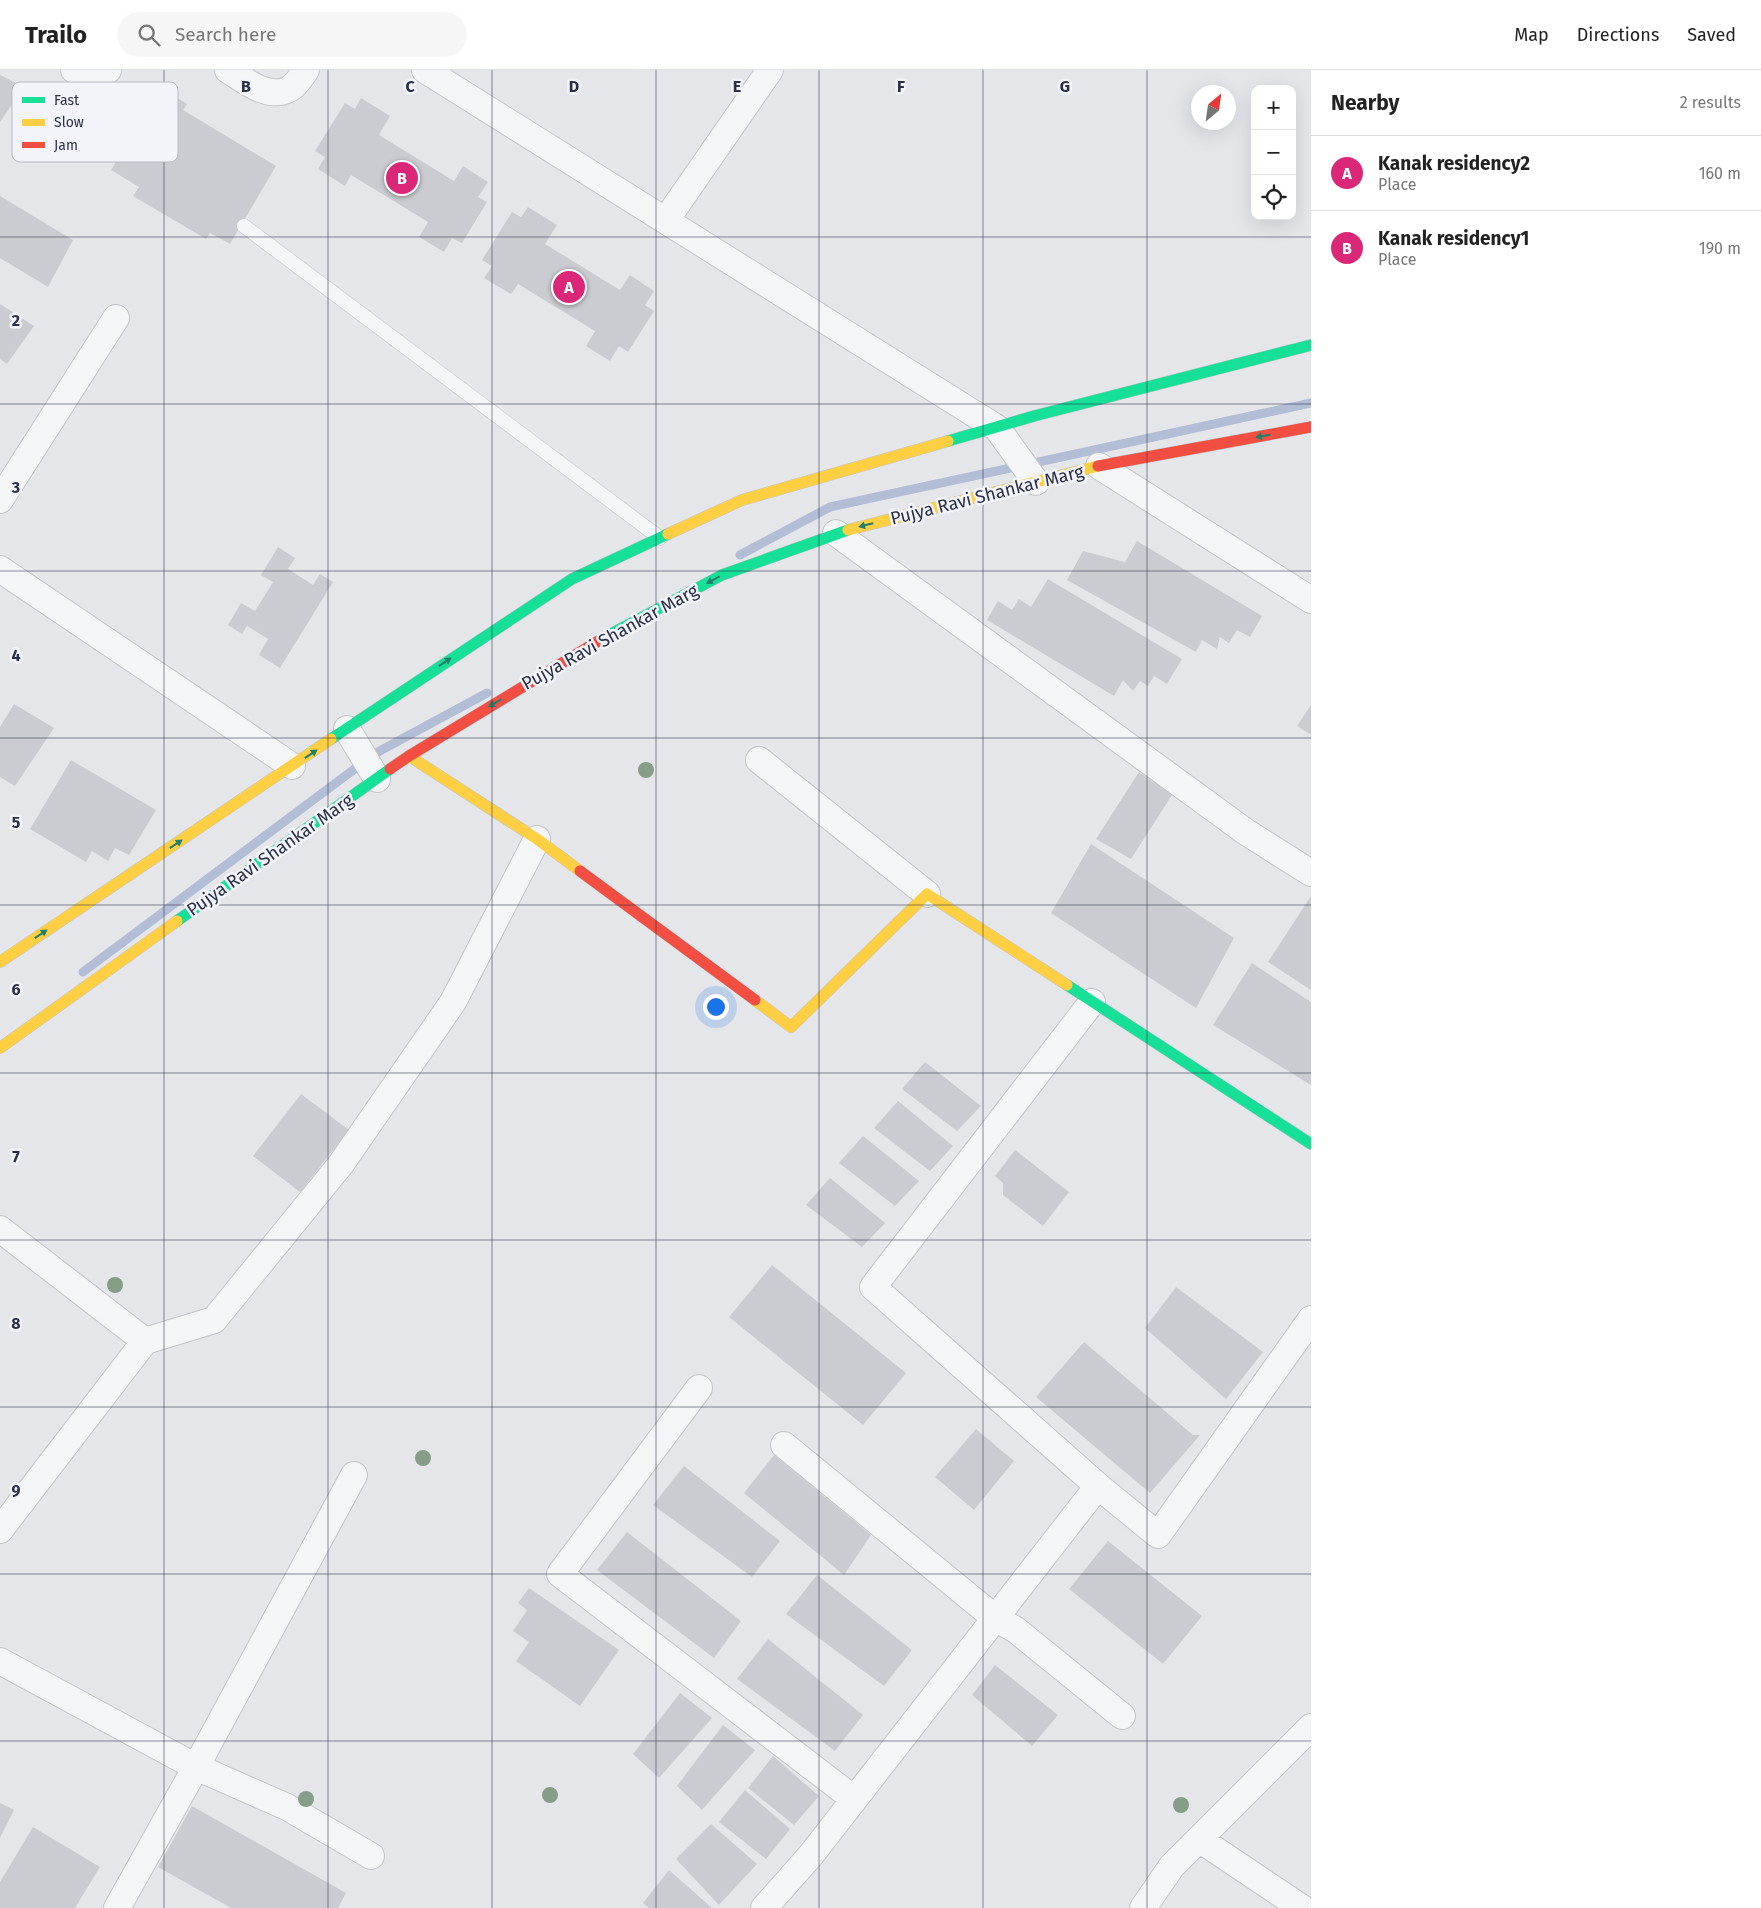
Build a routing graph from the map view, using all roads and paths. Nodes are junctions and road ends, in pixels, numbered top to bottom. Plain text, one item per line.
1 (74, 70) edge
2 (108, 70) edge
3 (228, 70) edge
4 (306, 70) edge
5 (425, 70) edge
6 (770, 70) edge
7 (666, 220) junction
8 (244, 226) dead end
9 (116, 318) dead end
10 (1311, 345) edge
11 (1311, 427) edge
12 (998, 428) junction
13 (1099, 466) junction
14 (1036, 482) junction
15 (0, 500) edge
16 (836, 533) junction
17 (660, 538) junction
18 (0, 569) edge
19 (1311, 600) edge
20 (347, 729) junction
21 (409, 756) junction
22 (760, 760) dead end
23 (292, 766) junction
24 (377, 779) junction
25 (537, 839) junction
26 (1311, 873) edge
27 (927, 894) junction
28 (0, 962) edge
29 (1092, 1002) junction
30 (0, 1048) edge
31 (1311, 1144) edge
32 (0, 1229) edge
33 (1311, 1319) edge
34 (145, 1341) junction
35 (699, 1388) dead end
36 (784, 1445) dead end
37 (354, 1475) dead end
38 (1098, 1486) junction
39 (0, 1530) edge
40 (995, 1618) junction
41 (0, 1661) edge
42 (1122, 1716) dead end
43 (1311, 1727) edge
44 (196, 1766) junction
45 (854, 1799) junction
46 (1199, 1839) junction
47 (371, 1856) dead end
48 (117, 1908) edge
49 (764, 1908) edge
50 (1144, 1908) edge
51 (1302, 1908) edge

1 - 2 street
3 - 4 street
5 - 7 street
6 - 7 street
7 - 12 street
8 - 17 lane
9 - 15 street
10 - 12 main road
11 -> 13 main road, Pujya Ravi Shankar Marg
12 - 14 street
12 - 17 main road
13 - 14 main road, Pujya Ravi Shankar Marg
13 - 19 street
14 -> 16 main road, Pujya Ravi Shankar Marg
16 -> 21 main road, Pujya Ravi Shankar Marg
16 - 26 street
20 -> 17 main road
18 - 23 street
23 -> 20 main road
20 - 24 street
21 - 24 main road, Pujya Ravi Shankar Marg
21 - 25 main road
22 - 27 street
28 -> 23 main road
24 - 30 main road, Pujya Ravi Shankar Marg
25 - 27 main road
25 - 34 street
27 - 29 main road
29 - 31 main road
29 - 38 street
32 - 34 street
33 - 38 street
34 - 39 street
35 - 45 street
36 - 40 street
37 - 44 street
38 - 40 street
40 - 42 street
40 - 45 street
41 - 44 street
43 - 46 street
44 - 47 street
44 - 48 street
45 - 49 street
46 - 50 street
46 - 51 street

